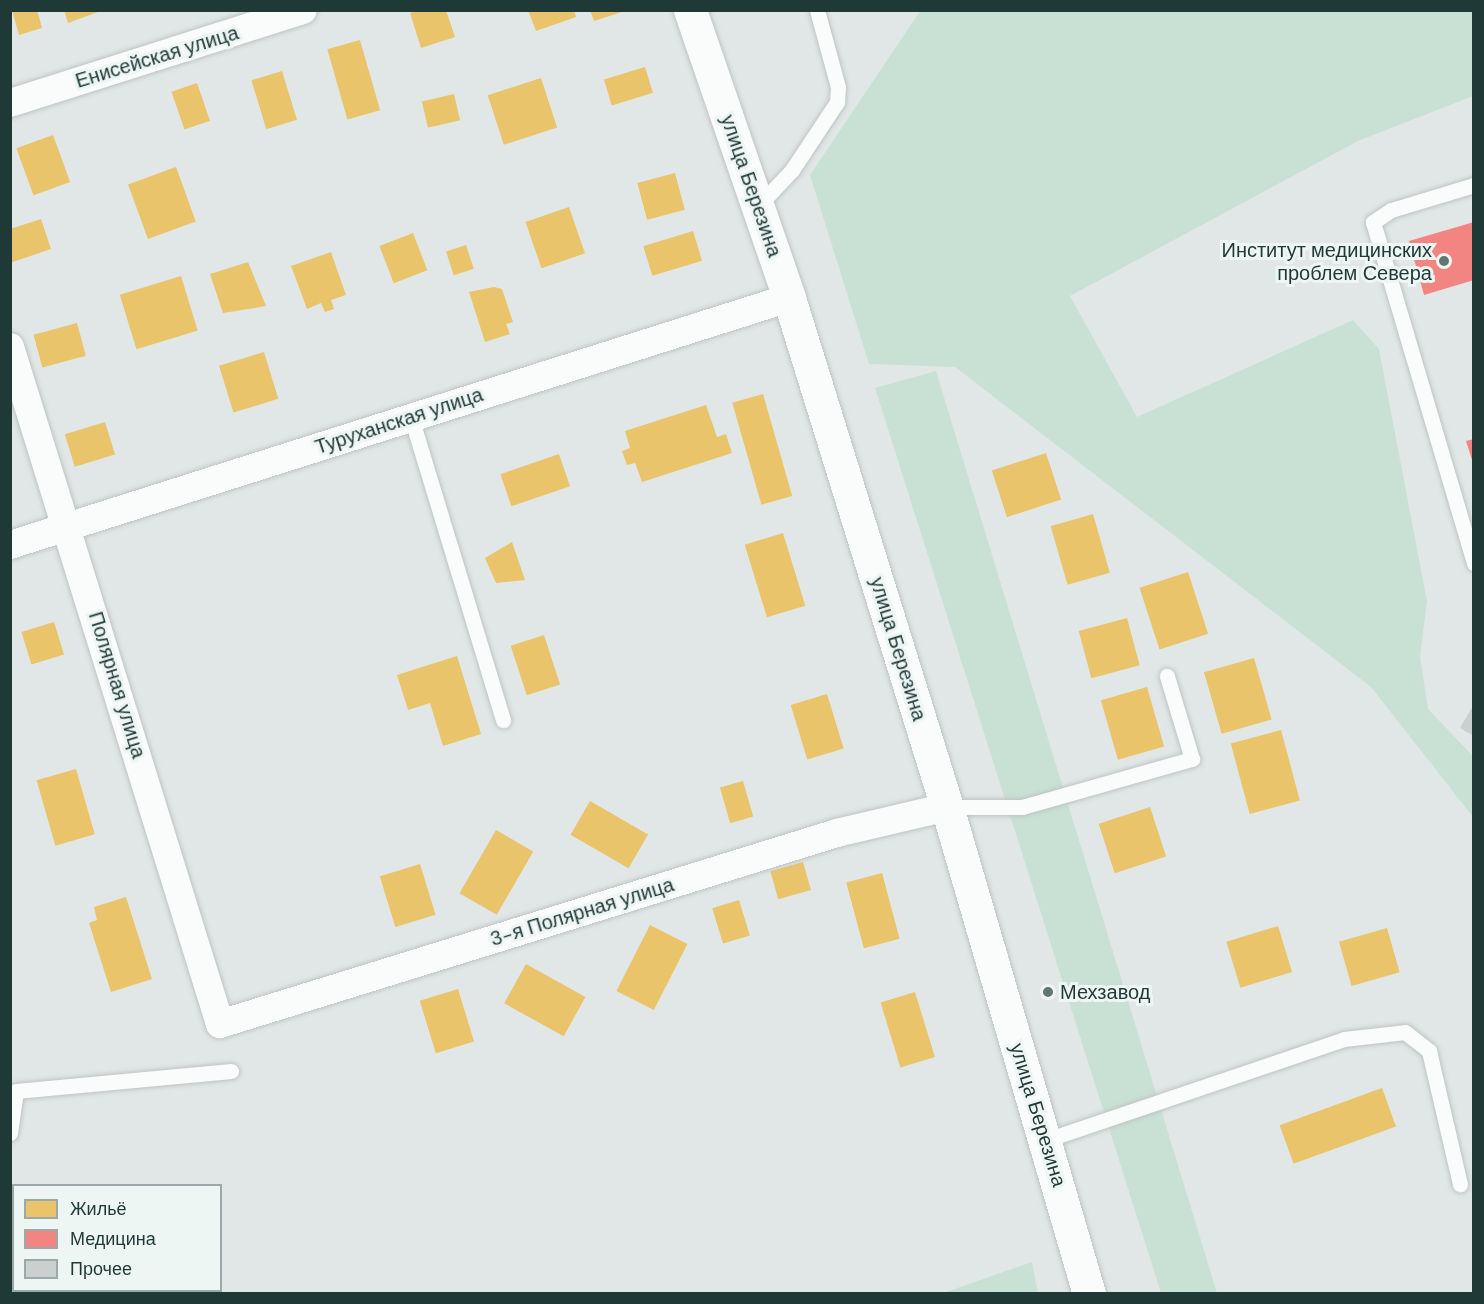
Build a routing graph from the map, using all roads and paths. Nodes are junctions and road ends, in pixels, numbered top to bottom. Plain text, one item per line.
1 (303, 10) edge
2 (690, 10) edge
3 (817, 10) edge
4 (10, 103) edge
5 (1473, 185) edge
6 (759, 205) junction
7 (789, 298) junction
8 (10, 347) edge
9 (411, 417) junction
10 (69, 527) junction
11 (10, 545) edge
12 (1471, 547) edge
13 (1473, 563) edge
14 (1167, 676) dead end
15 (503, 720) dead end
16 (947, 807) junction
17 (220, 1024) joint
18 (231, 1071) dead end
19 (10, 1133) edge
20 (1046, 1140) junction
21 (1460, 1184) dead end
22 (1089, 1293) edge

1 - 4 street, Енисейская улица
2 - 6 street, улица Березина
3 - 6 lane
5 - 12 lane
6 - 7 street, улица Березина
7 - 9 street, Туруханская улица
7 - 16 street, улица Березина
8 - 10 street, Полярная улица
9 - 10 street, Туруханская улица
9 - 15 lane
10 - 11 street, Туруханская улица
10 - 17 street, Полярная улица
12 - 13 lane
14 - 16 lane
16 - 17 street, 3-я Полярная улица
16 - 20 street, улица Березина
18 - 19 lane
20 - 21 lane
20 - 22 street, улица Березина

